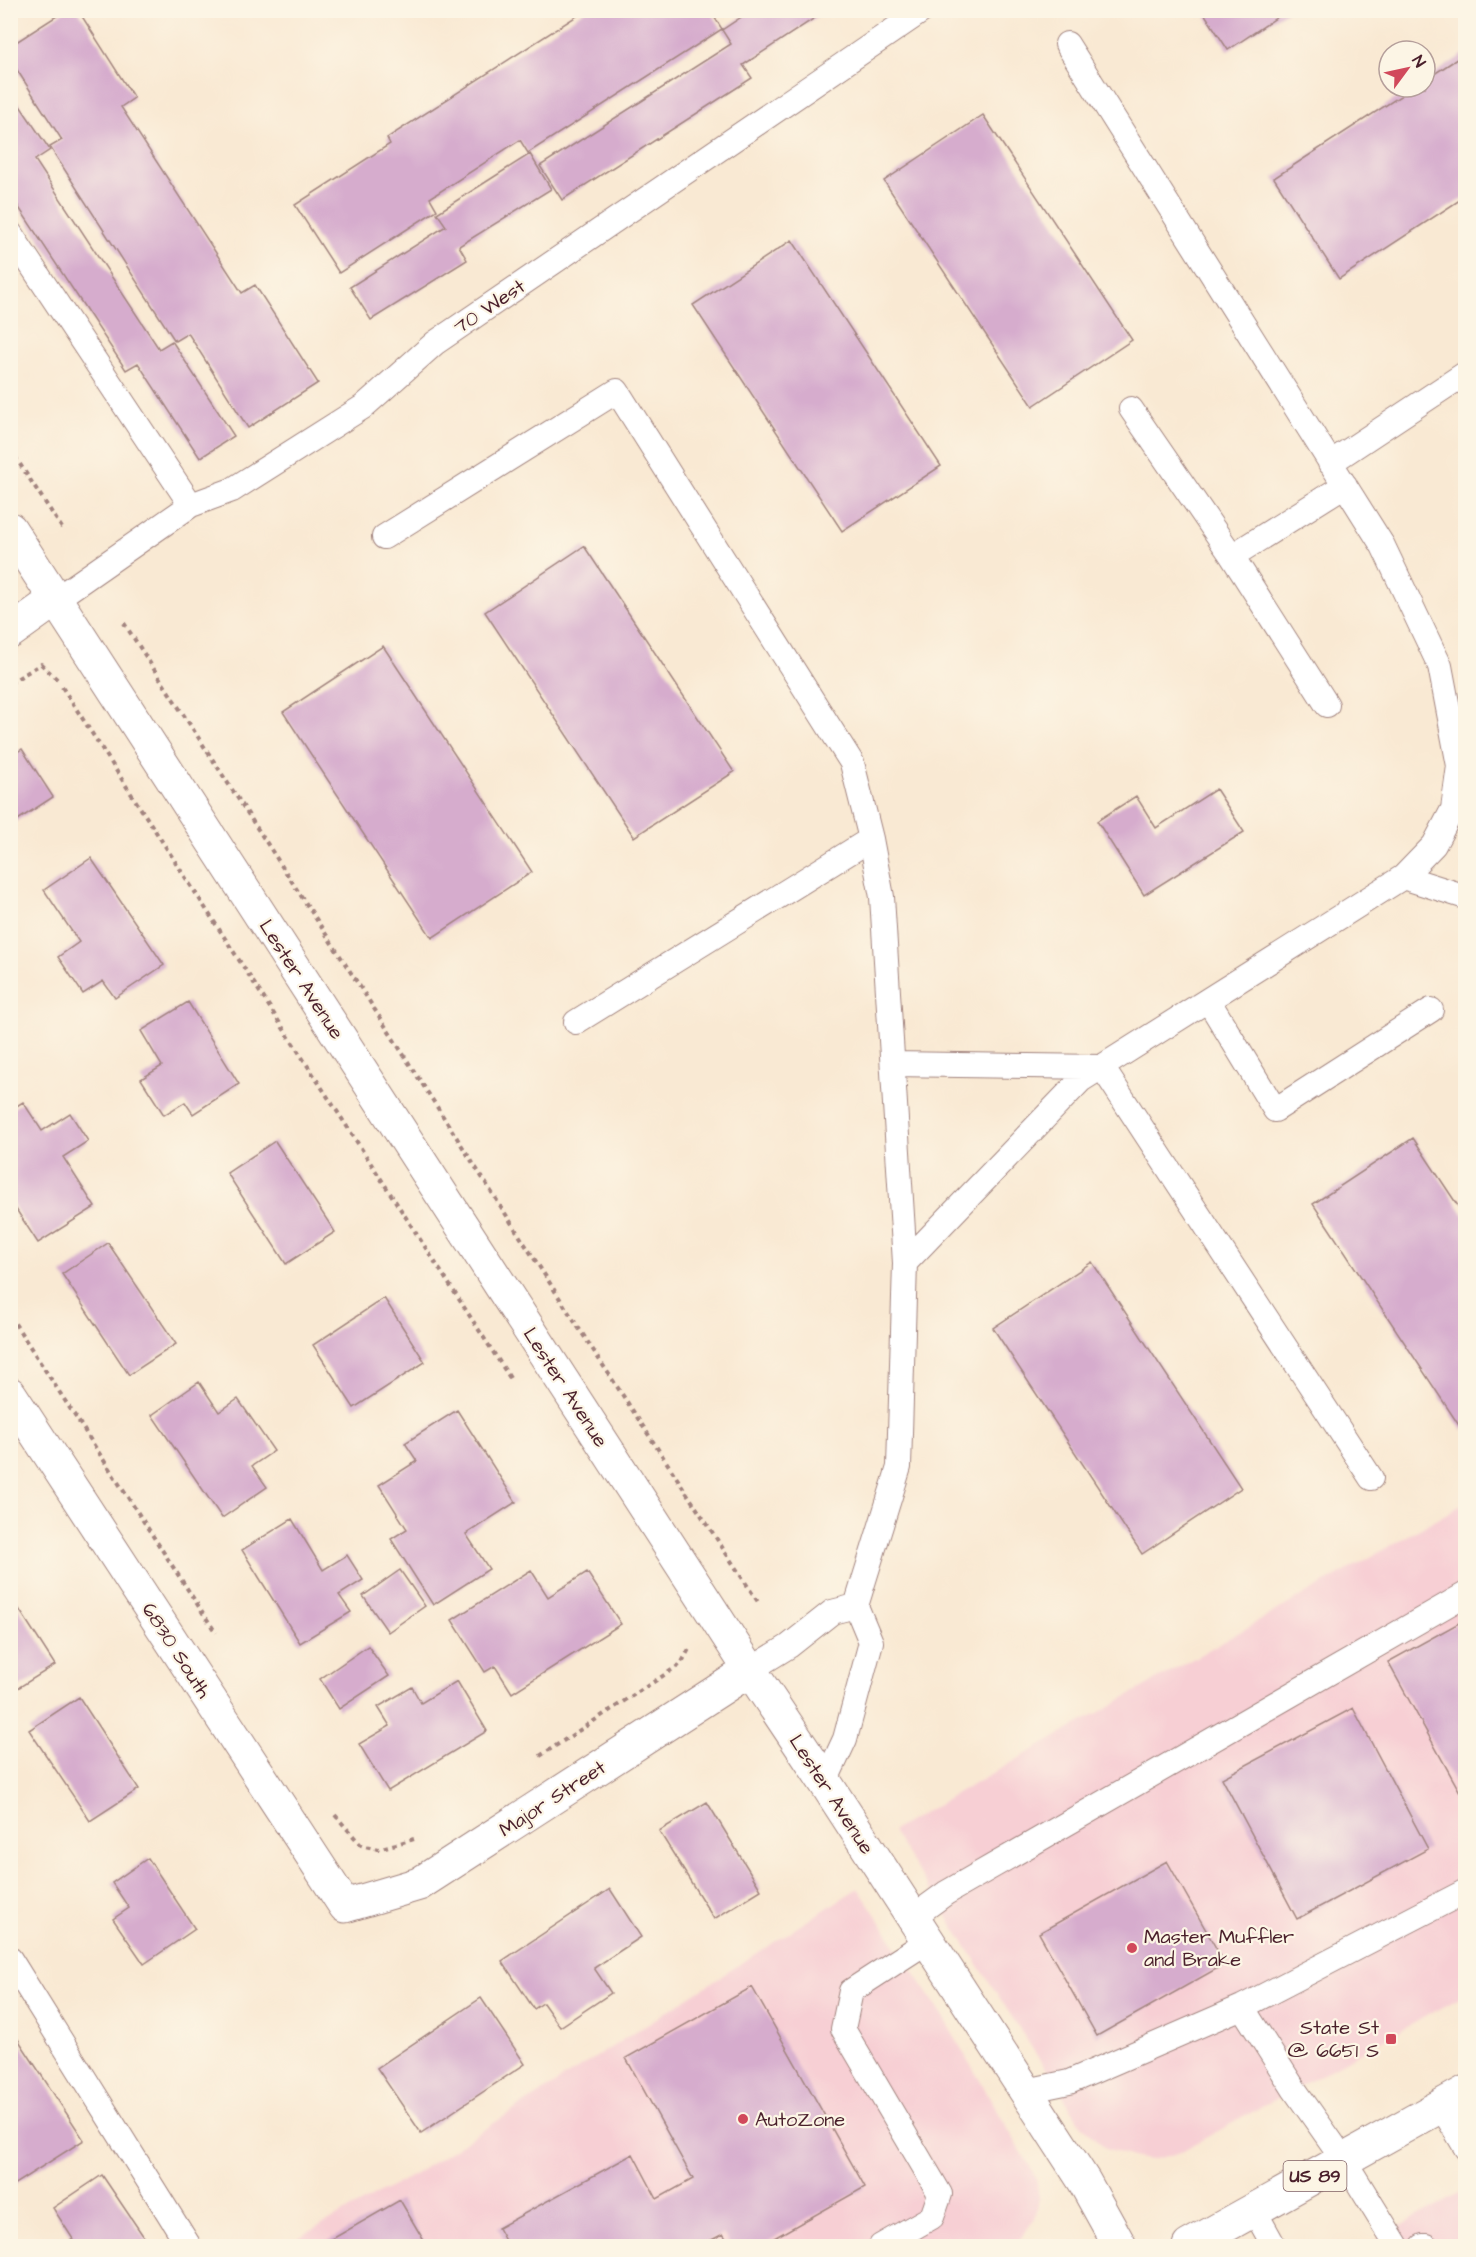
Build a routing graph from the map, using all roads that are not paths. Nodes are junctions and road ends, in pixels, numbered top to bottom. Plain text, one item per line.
1 (923, 10) edge
2 (1067, 44) dead end
3 (10, 233) edge
4 (1466, 373) edge
5 (1131, 409) dead end
6 (1330, 463) junction
7 (1345, 485) junction
8 (191, 505) junction
9 (10, 529) edge
10 (384, 537) dead end
11 (1232, 556) junction
12 (56, 599) junction
13 (10, 633) edge
14 (1327, 705) dead end
15 (871, 839) junction
16 (1403, 877) junction
17 (1466, 897) edge
18 (1208, 1000) junction
19 (1431, 1010) dead end
20 (576, 1022) dead end
21 (893, 1064) junction
22 (1102, 1067) junction
23 (905, 1263) junction
24 (10, 1394) edge
25 (1371, 1478) dead end
26 (1466, 1594) edge
27 (856, 1606) junction
28 (750, 1670) junction
29 (825, 1782) junction
30 (1466, 1891) edge
31 (345, 1906) joint
32 (920, 1929) junction
33 (10, 1959) edge
34 (1242, 2007) junction
35 (1026, 2091) junction
36 (1454, 2099) edge
37 (1466, 2148) edge
38 (1344, 2160) junction
39 (1254, 2210) junction
40 (189, 2247) edge
41 (881, 2247) edge
42 (1120, 2247) edge
43 (1189, 2247) edge
44 (1274, 2247) edge
45 (1397, 2247) edge

1 - 8 lane, 70 West
2 - 6 lane
3 - 8 lane
4 - 6 lane
5 - 11 lane
6 - 7 lane
7 - 11 lane
7 - 16 lane
8 - 12 lane, 70 West
9 - 12 street, Lester Avenue
10 - 15 lane
11 - 14 lane
12 - 13 street
12 - 28 street, Lester Avenue
15 - 20 lane
15 - 21 lane
16 - 17 lane
16 - 18 lane
18 - 19 lane
18 - 22 lane
21 - 22 lane
21 - 23 lane
22 - 23 lane
22 - 25 lane
23 - 27 lane
24 - 31 street, 6830 South
26 - 32 lane
27 - 28 lane
27 - 29 lane
28 - 29 street, Lester Avenue
28 - 31 street, Major Street
29 - 32 street, Lester Avenue
30 - 34 lane
32 - 35 street, Lester Avenue
32 - 41 lane
33 - 40 lane
34 - 35 lane
34 - 38 lane
35 - 42 street, Lester Avenue
36 - 37 lane
36 - 38 street, US 89
38 - 39 street, US 89
38 - 45 lane
39 - 43 street, US 89
39 - 44 lane

